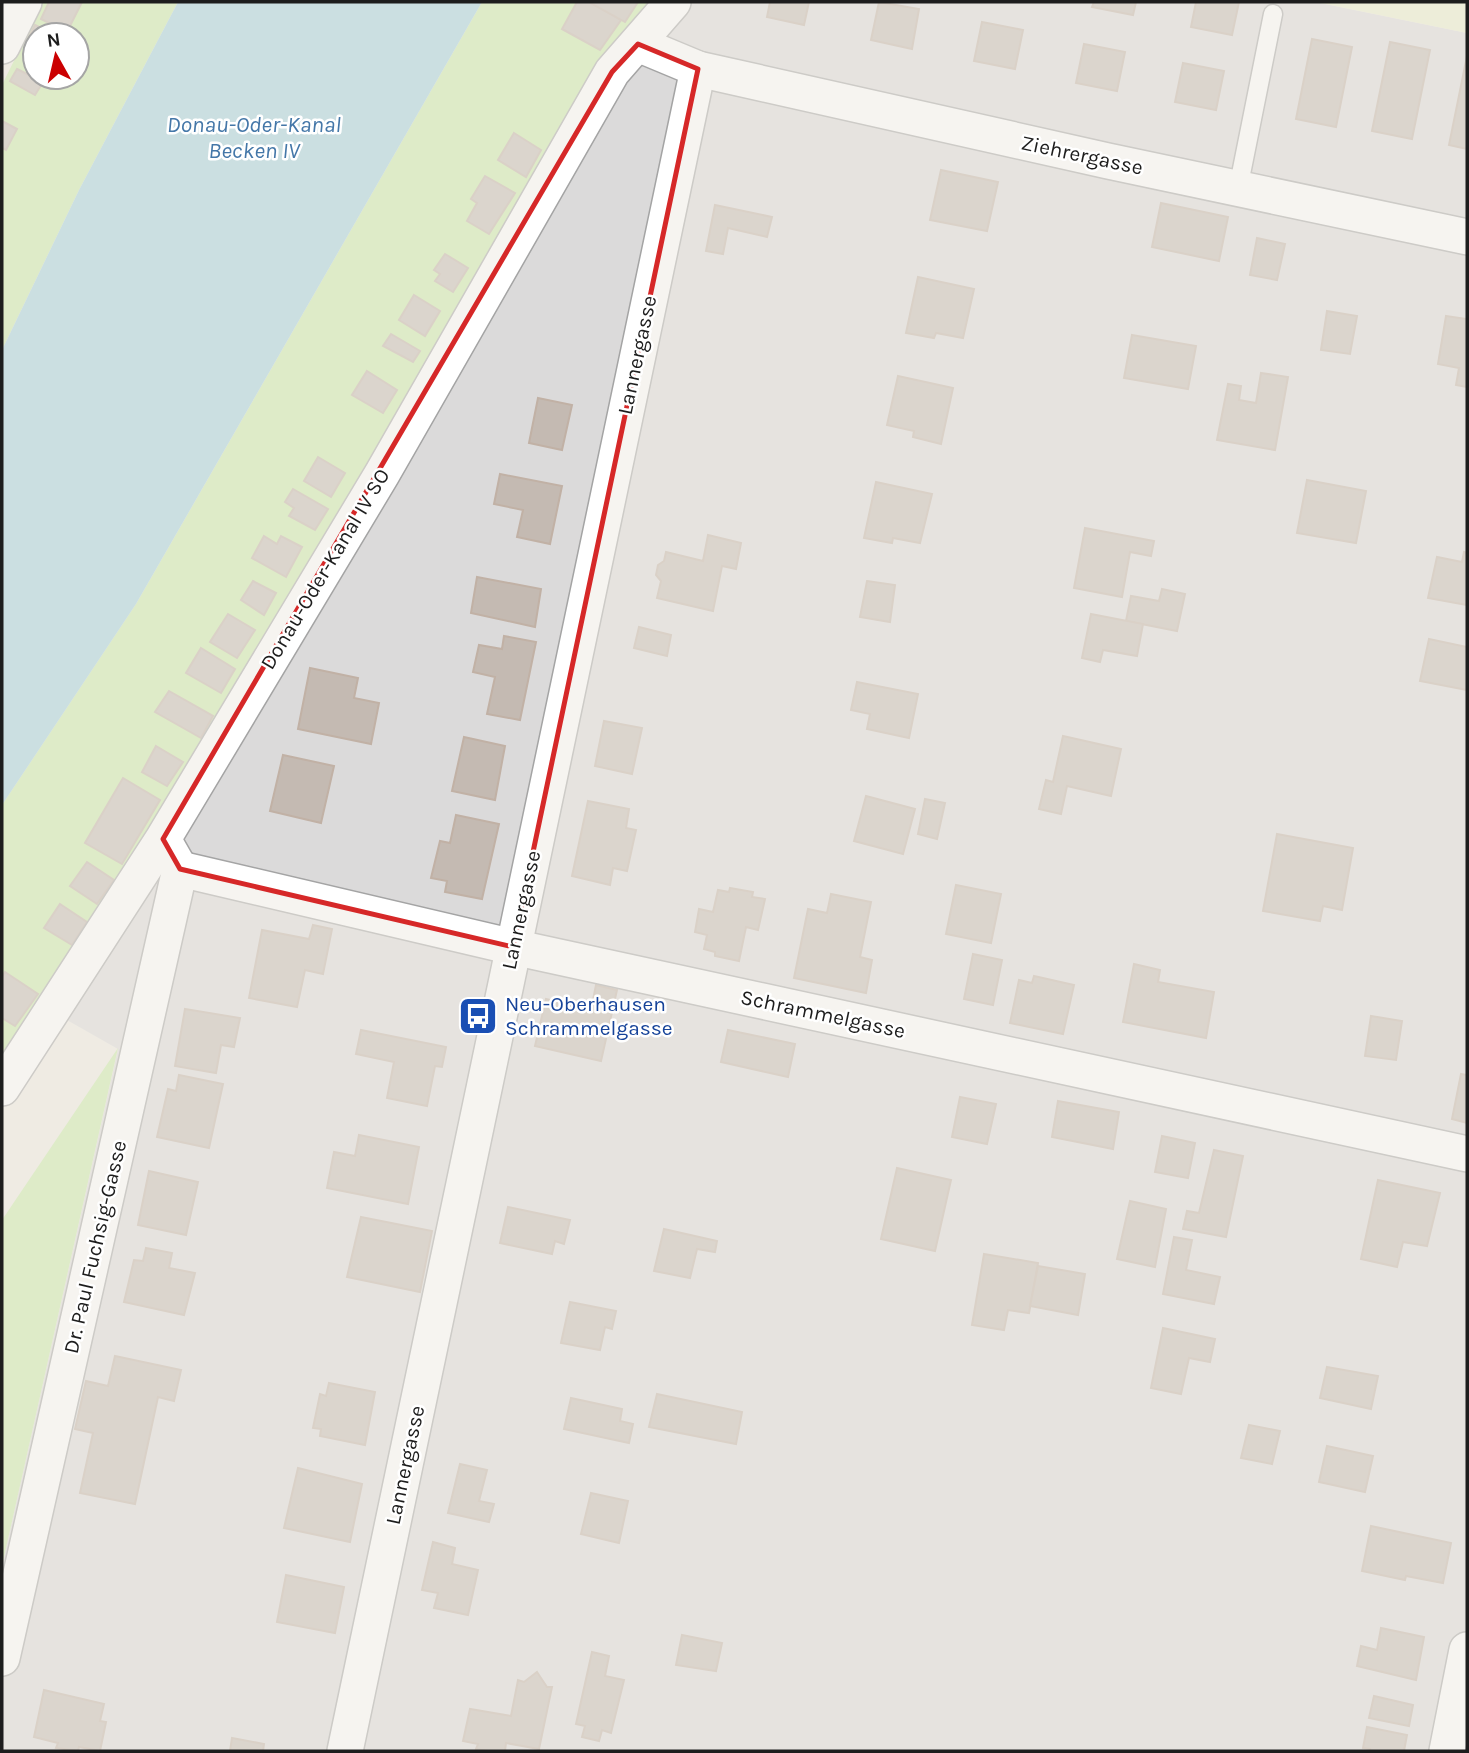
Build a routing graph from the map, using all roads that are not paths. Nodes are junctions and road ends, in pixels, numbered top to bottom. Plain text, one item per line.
1 (24, 2) edge
2 (673, 2) edge
3 (1272, 14) dead end
4 (638, 44) junction
5 (2, 46) edge
6 (698, 69) junction
7 (1238, 189) junction
8 (1467, 237) edge
9 (163, 839) junction
10 (180, 869) junction
11 (513, 947) junction
12 (2, 1088) edge
13 (1467, 1154) edge
14 (1467, 1650) edge
15 (2, 1658) edge
16 (345, 1751) edge
17 (1447, 1751) edge

1 - 5 street
2 - 4 street, Donau-Oder-Kanal IV SO
3 - 7 lane
4 - 6 street, Ziehrergasse
4 - 9 street, Donau-Oder-Kanal IV SO
6 - 7 street, Ziehrergasse
6 - 11 street, Lannergasse
7 - 8 street, Ziehrergasse
9 - 10 street
9 - 12 street, Donau-Oder-Kanal IV SO
10 - 11 street, Schrammelgasse
10 - 15 street, Dr. Paul Fuchsig-Gasse
11 - 13 street, Schrammelgasse
11 - 16 street, Lannergasse
14 - 17 street

